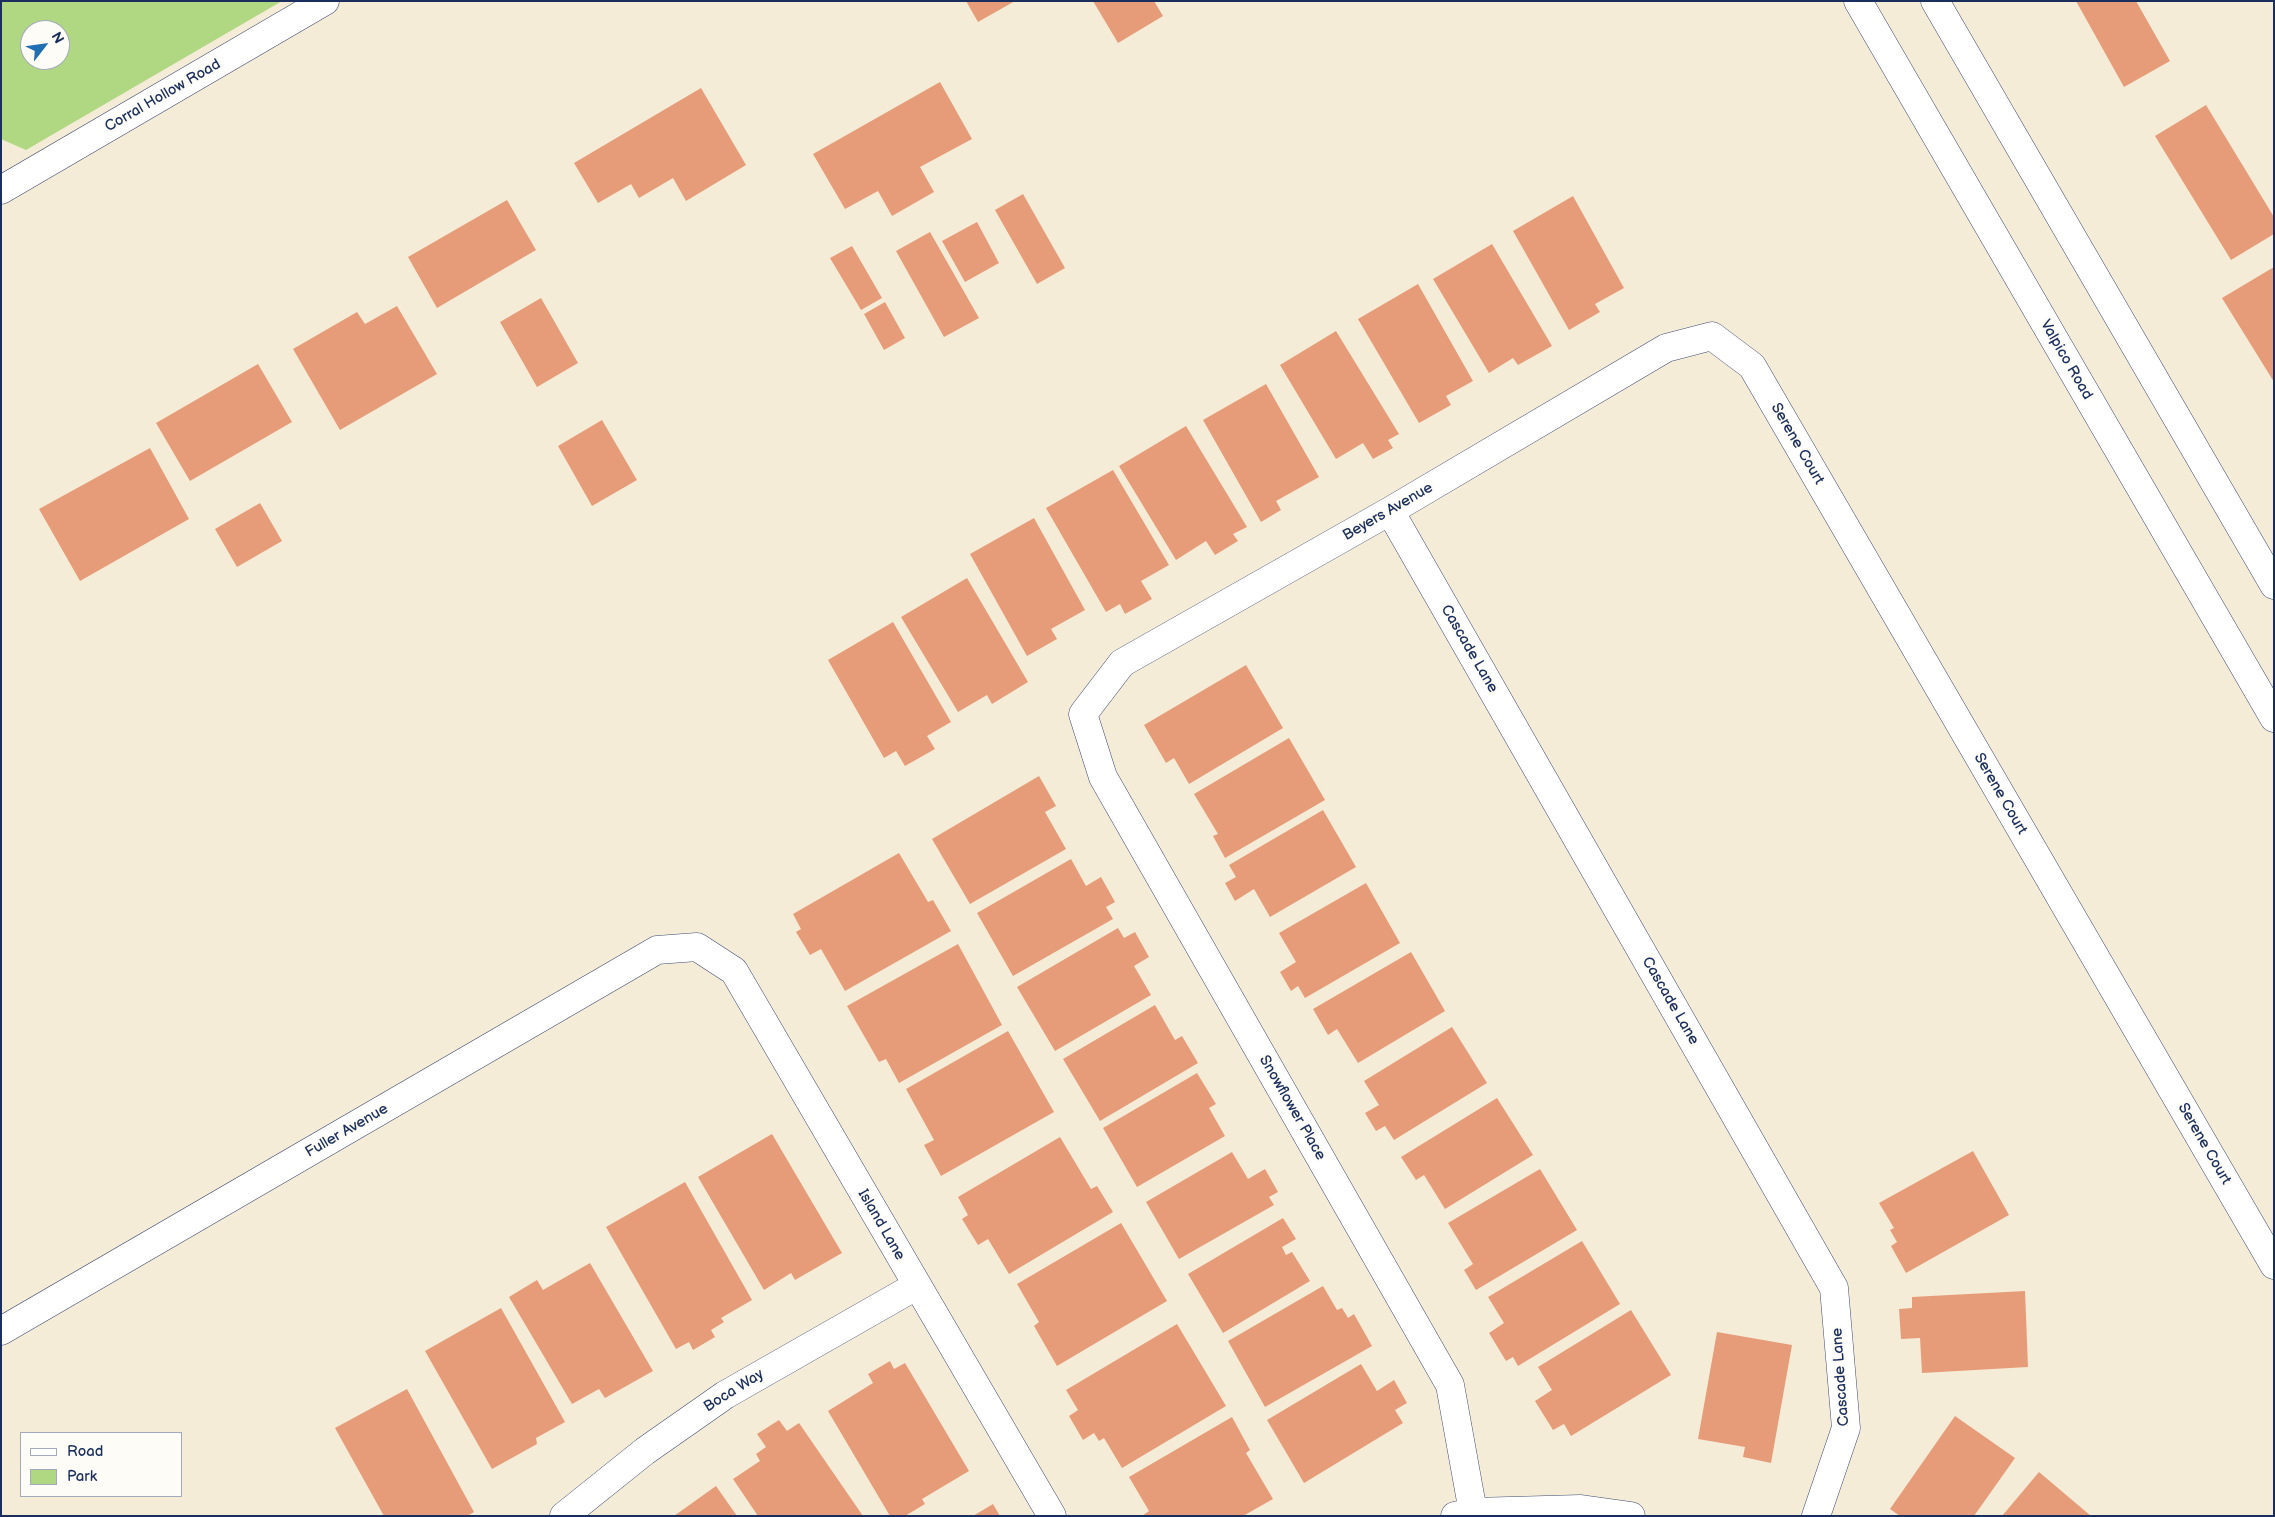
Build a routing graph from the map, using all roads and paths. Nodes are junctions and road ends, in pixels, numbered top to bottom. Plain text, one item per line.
1 (325, 1) edge
2 (1858, 1) edge
3 (1935, 1) edge
4 (1, 190) edge
5 (1712, 336) joint
6 (1390, 512) junction
7 (2274, 584) edge
8 (1083, 714) joint
9 (2274, 718) edge
10 (697, 947) joint
11 (2274, 1265) edge
12 (916, 1286) junction
13 (1, 1331) edge
14 (1464, 1514) edge
15 (564, 1516) edge
16 (1052, 1516) edge
17 (1630, 1516) edge
18 (1816, 1516) edge

1 - 4 street, Corral Hollow Road
2 - 9 street, Valpico Road
3 - 7 street
5 - 6 street, Beyers Avenue
5 - 11 street, Serene Court
6 - 8 street, Beyers Avenue
6 - 18 street, Cascade Lane
8 - 14 street, Snowflower Place
10 - 12 street, Island Lane
10 - 13 street, Fuller Avenue
12 - 15 street, Boca Way
12 - 16 street, Island Lane
14 - 17 street

